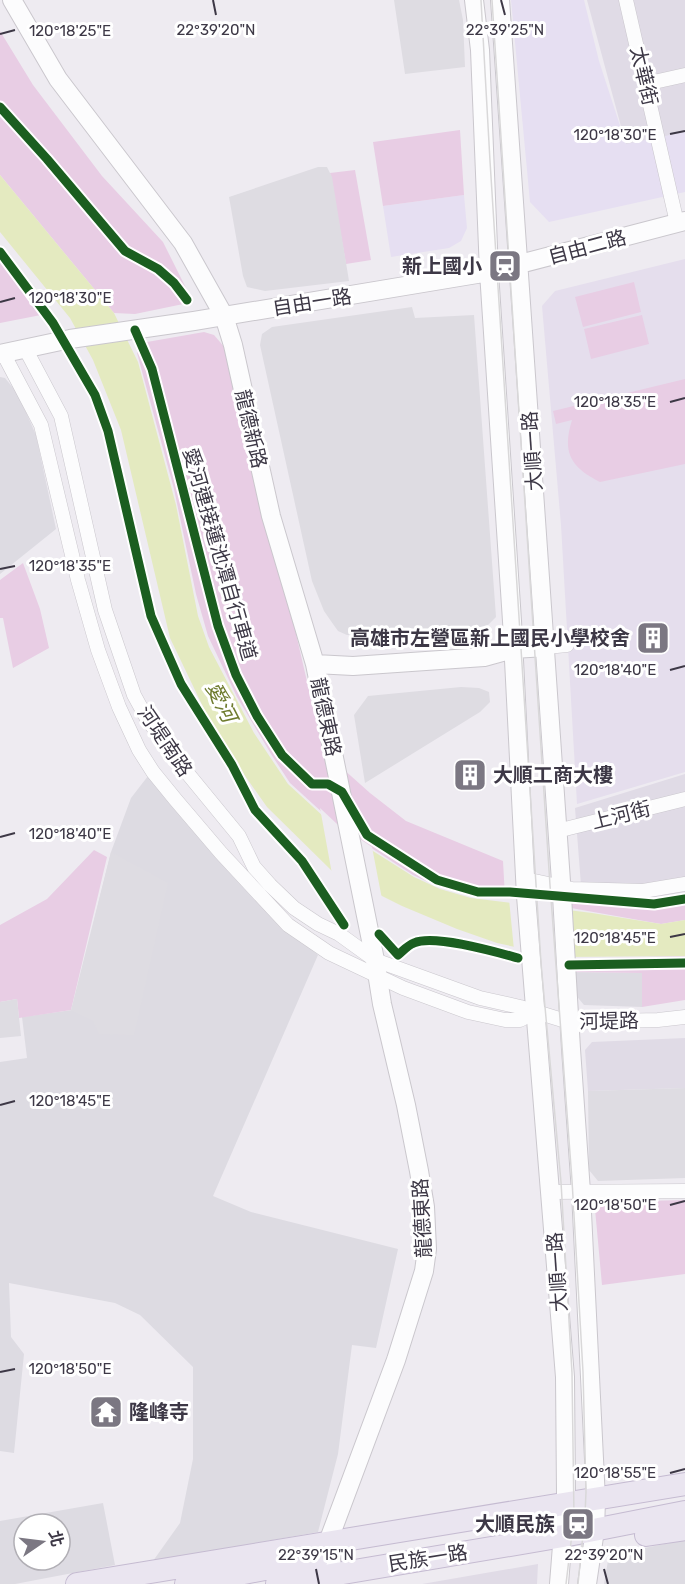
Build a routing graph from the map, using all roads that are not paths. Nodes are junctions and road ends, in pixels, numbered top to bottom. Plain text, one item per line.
1 (12, 0) edge
2 (474, 0) edge
3 (500, 0) edge
4 (626, 0) edge
5 (685, 75) edge
6 (645, 84) junction
7 (681, 222) edge
8 (519, 266) junction
9 (489, 272) junction
10 (224, 316) junction
11 (25, 348) junction
12 (1, 354) edge
13 (567, 645) dead end
14 (546, 647) junction
15 (513, 649) junction
16 (315, 664) junction
17 (685, 799) edge
18 (557, 831) junction
19 (685, 884) edge
20 (526, 887) junction
21 (562, 894) junction
22 (376, 968) junction
23 (535, 1012) junction
24 (685, 1017) edge
25 (569, 1022) junction
26 (685, 1191) edge
27 (551, 1192) junction
28 (581, 1192) junction
29 (685, 1484) edge
30 (685, 1498) edge
31 (685, 1512) edge
32 (595, 1522) junction
33 (563, 1527) junction
34 (685, 1529) edge
35 (331, 1564) edge
36 (127, 1580) edge
37 (77, 1584) edge
38 (186, 1584) edge
39 (277, 1584) edge
40 (354, 1584) edge
41 (559, 1584) edge
42 (587, 1584) edge

1 - 10 street, 龍德新路
2 - 9 street, 大順一路
3 - 8 street, 大順一路
4 - 6 street, 太華街
5 - 6 street
6 - 7 street, 太華街
7 - 8 street, 自由二路
8 - 9 street, 自由二路
8 - 14 street, 大順一路
9 - 10 street, 自由一路
9 - 15 street, 大順一路
10 - 11 street, 自由一路
10 - 16 street, 龍德新路
11 - 12 street
11 - 22 street, 河堤南路
12 - 22 street, 河堤南路
13 - 14 street
14 - 15 street
14 - 18 street, 大順一路
15 - 16 street
15 - 20 street, 大順一路
16 - 22 street, 龍德東路
17 - 18 street, 上河街
18 - 21 street, 大順一路
19 - 21 street
20 - 21 street
20 - 23 street, 大順一路
21 - 25 street, 大順一路
22 - 23 street, 河堤南路
22 - 23 street, 河堤南路
22 - 35 street, 龍德東路
23 - 25 street, 河堤路
23 - 27 street, 大順一路
24 - 25 street, 河堤路
25 - 28 street, 大順一路
26 - 28 street
27 - 28 street
27 - 33 street, 大順一路
28 - 32 street, 大順一路
29 - 32 main road, 民族一路
30 - 32 main road, 民族一路
31 - 32 main road, 民族一路
32 - 33 main road, 民族一路
32 - 33 main road, 民族一路
32 - 34 main road, 民族一路
32 - 42 street, 大順一路
33 - 35 main road, 民族一路
33 - 35 main road, 民族一路
33 - 40 main road, 民族一路
33 - 41 street, 大順一路
35 - 36 main road, 民族一路
35 - 38 main road, 民族一路
35 - 39 main road, 民族一路
36 - 37 main road, 民族一路

